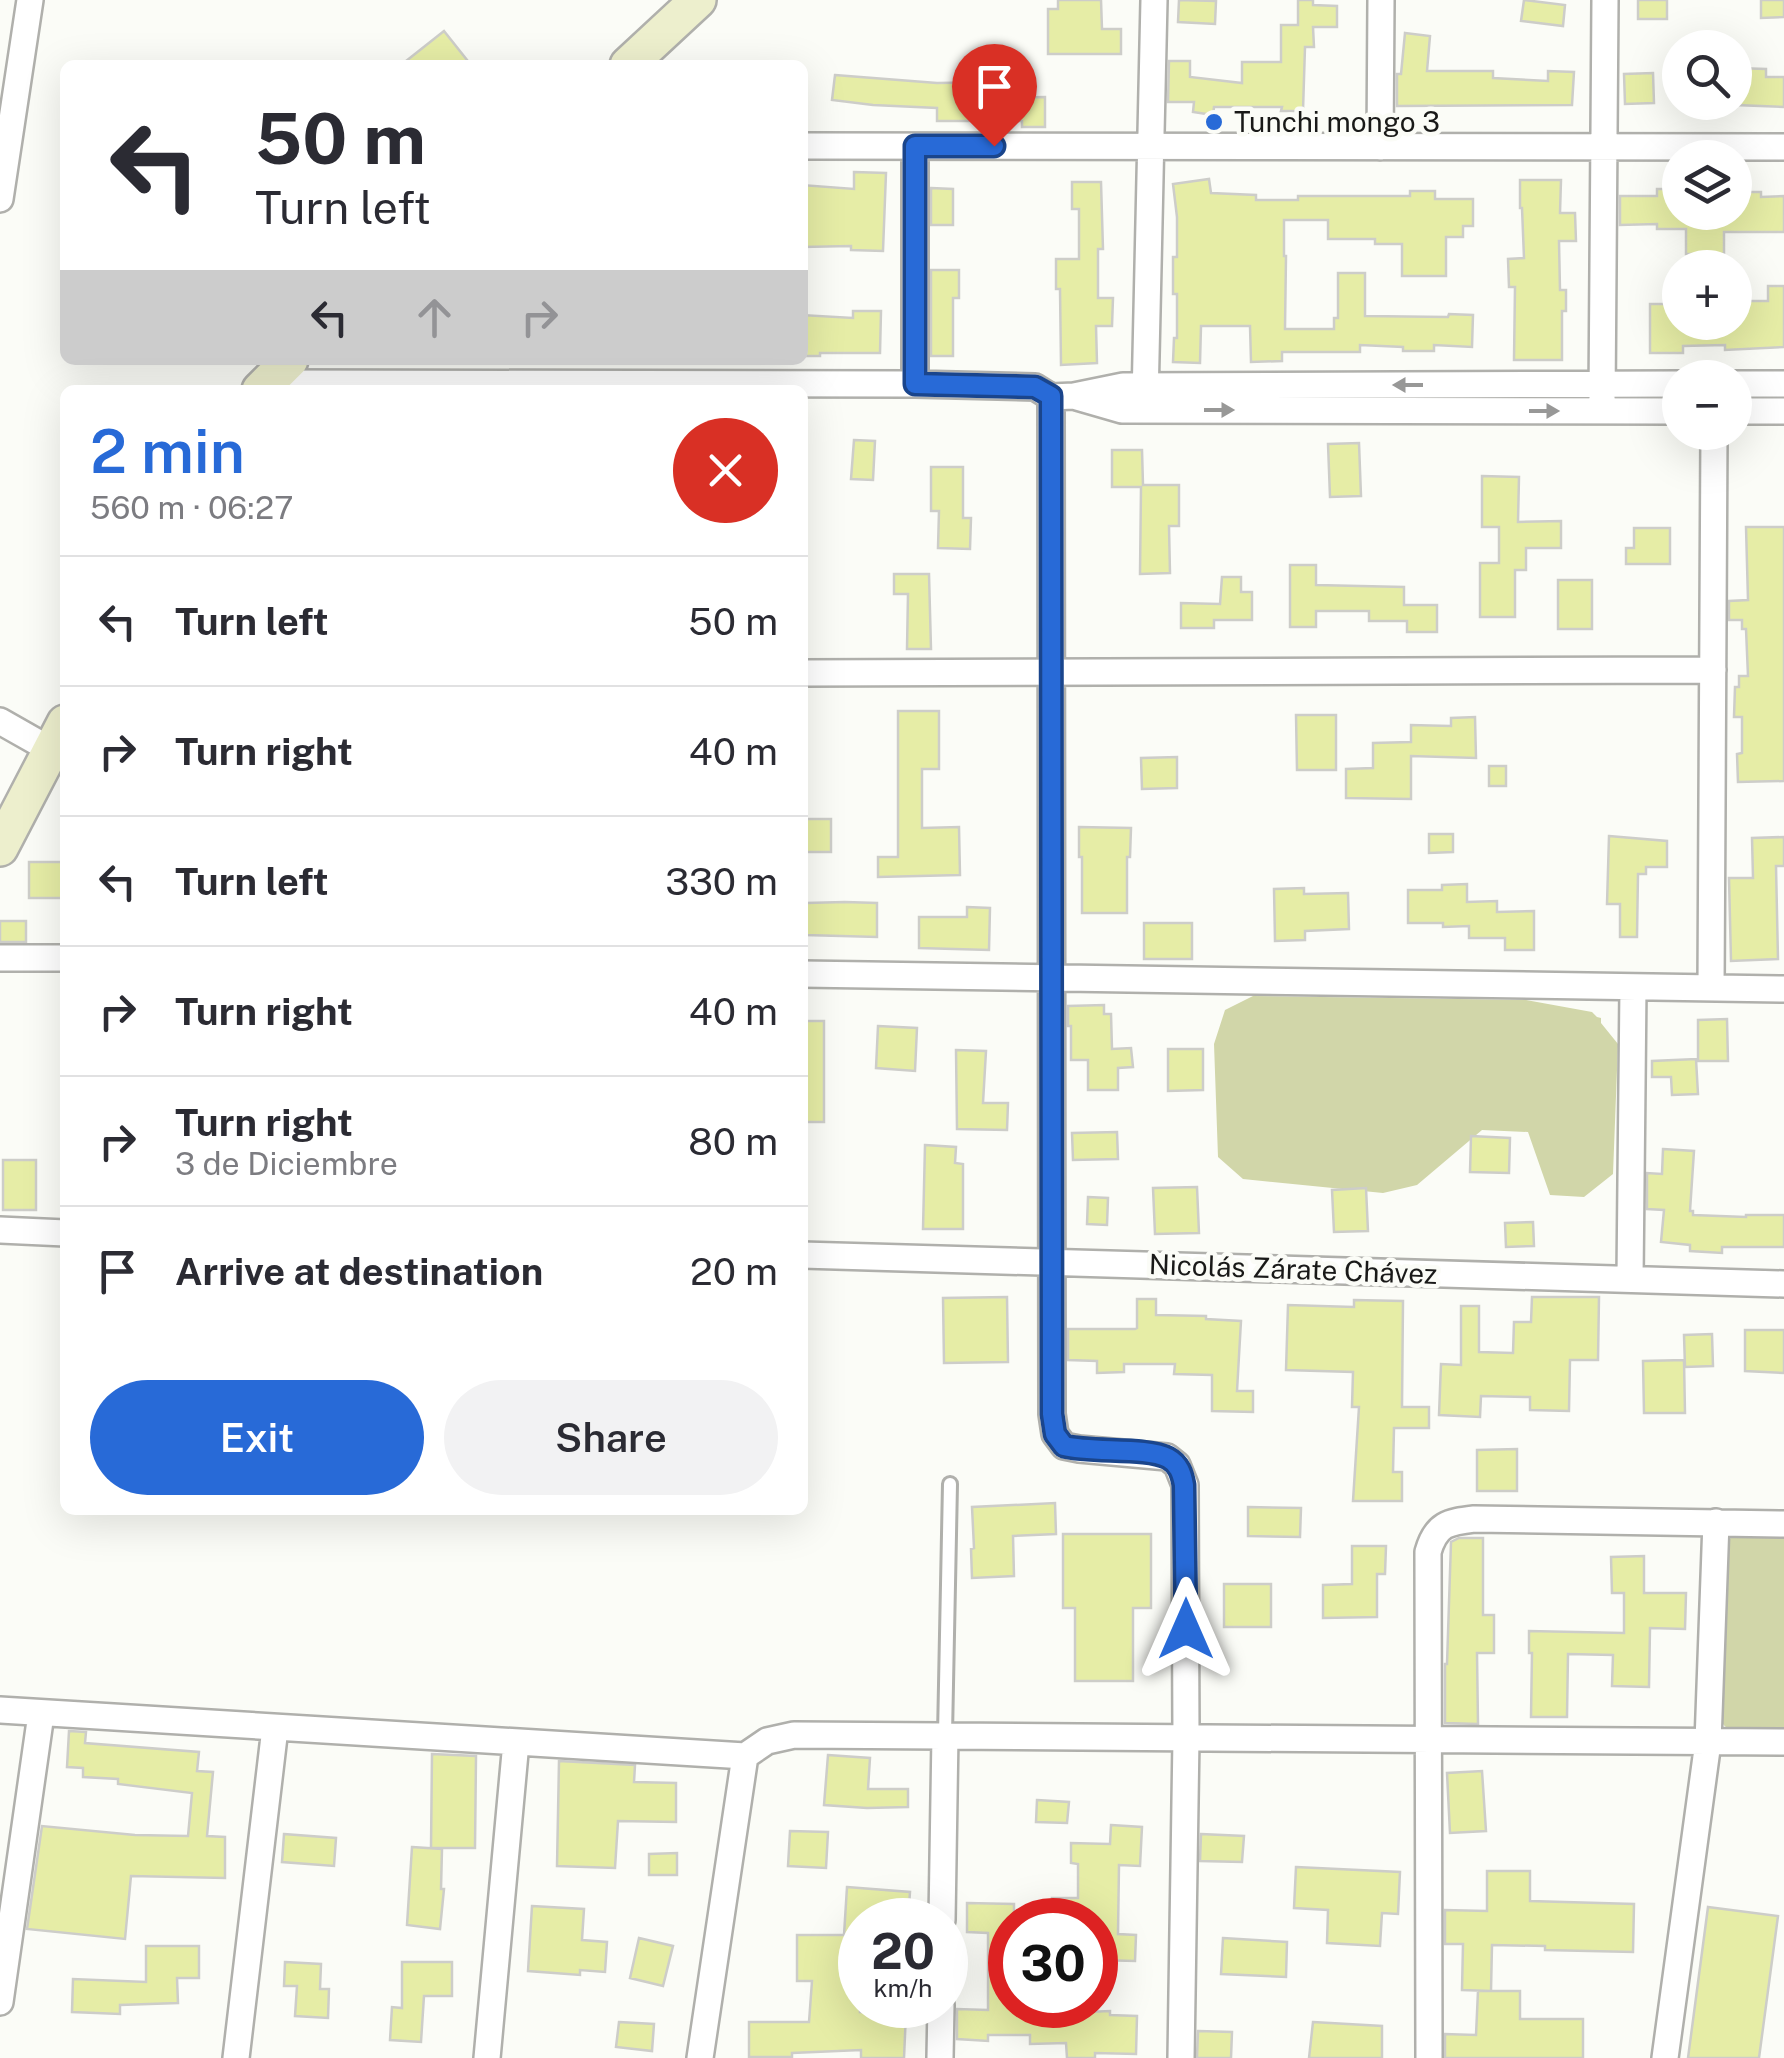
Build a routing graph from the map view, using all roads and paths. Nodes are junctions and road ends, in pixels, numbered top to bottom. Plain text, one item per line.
1 (30, 0) edge
2 (698, 0) edge
3 (1154, 0) edge
4 (1381, 0) edge
5 (1605, 0) edge
6 (633, 60) edge
7 (808, 146) edge
8 (915, 146) junction
9 (1152, 147) junction
10 (1380, 147) junction
11 (1604, 147) junction
12 (1784, 148) edge
13 (0, 199) edge
14 (272, 378) edge
15 (915, 384) junction
16 (1602, 384) junction
17 (1662, 384) edge
18 (1752, 384) edge
19 (1784, 384) edge
20 (408, 385) edge
21 (671, 385) edge
22 (1062, 396) junction
23 (1145, 398) junction
24 (1603, 411) junction
25 (1662, 411) edge
26 (1752, 411) edge
27 (1784, 412) edge
28 (1714, 450) edge
29 (1713, 670) junction
30 (1050, 672) junction
31 (808, 673) edge
32 (0, 721) edge
33 (58, 736) edge
34 (0, 848) edge
35 (0, 958) edge
36 (60, 958) edge
37 (808, 974) edge
38 (1051, 979) junction
39 (1633, 986) junction
40 (1711, 988) junction
41 (1784, 989) edge
42 (0, 1230) edge
43 (60, 1232) edge
44 (808, 1255) edge
45 (1052, 1262) junction
46 (1630, 1280) junction
47 (1784, 1284) edge
48 (950, 1484) dead end
49 (1716, 1522) junction
50 (1784, 1524) edge
51 (0, 1710) edge
52 (40, 1714) junction
53 (275, 1728) junction
54 (944, 1735) junction
55 (1186, 1738) junction
56 (1427, 1740) junction
57 (516, 1742) junction
58 (1708, 1742) junction
59 (1784, 1742) edge
60 (746, 1756) junction
61 (942, 1898) edge
62 (0, 2002) edge
63 (941, 2028) edge
64 (236, 2058) edge
65 (486, 2058) edge
66 (700, 2058) edge
67 (940, 2058) edge
68 (1181, 2058) edge
69 (1429, 2058) edge
70 (1664, 2058) edge

1 - 13 street
2 - 6 main road
3 - 9 street
4 - 10 street
5 - 11 street
7 - 8 street
8 - 9 street
8 - 15 street
9 - 10 street
9 - 23 street
10 - 11 street
11 - 12 street
11 - 16 street
14 - 20 street
15 - 21 street
15 - 22 street
16 - 17 street
16 -> 23 street
16 - 24 street
18 - 19 street
22 - 23 street
22 - 30 street
23 -> 24 street
24 - 25 street
26 - 27 street
28 - 29 street
29 - 30 street
29 - 40 street
30 - 31 street
30 - 38 street
32 - 33 street
33 - 34 main road
35 - 36 street
37 - 38 street
38 - 39 street
38 - 45 street
39 - 40 street
39 - 46 street
40 - 41 street
42 - 43 street
44 - 45 street, Nicolás Zárate Chávez
45 - 46 street, Nicolás Zárate Chávez
45 - 55 street
46 - 47 street, Nicolás Zárate Chávez
48 - 54 lane
49 - 50 street
49 - 56 street
49 - 58 street
51 - 52 street
52 - 53 street
52 - 62 street
53 - 57 street
53 - 64 street
54 - 55 street
54 - 60 street
54 - 61 street
55 - 56 street
55 - 68 street
56 - 58 street
56 - 69 street
57 - 60 street
57 - 65 street
58 - 59 street
58 - 70 street
60 - 66 street
63 - 67 street

